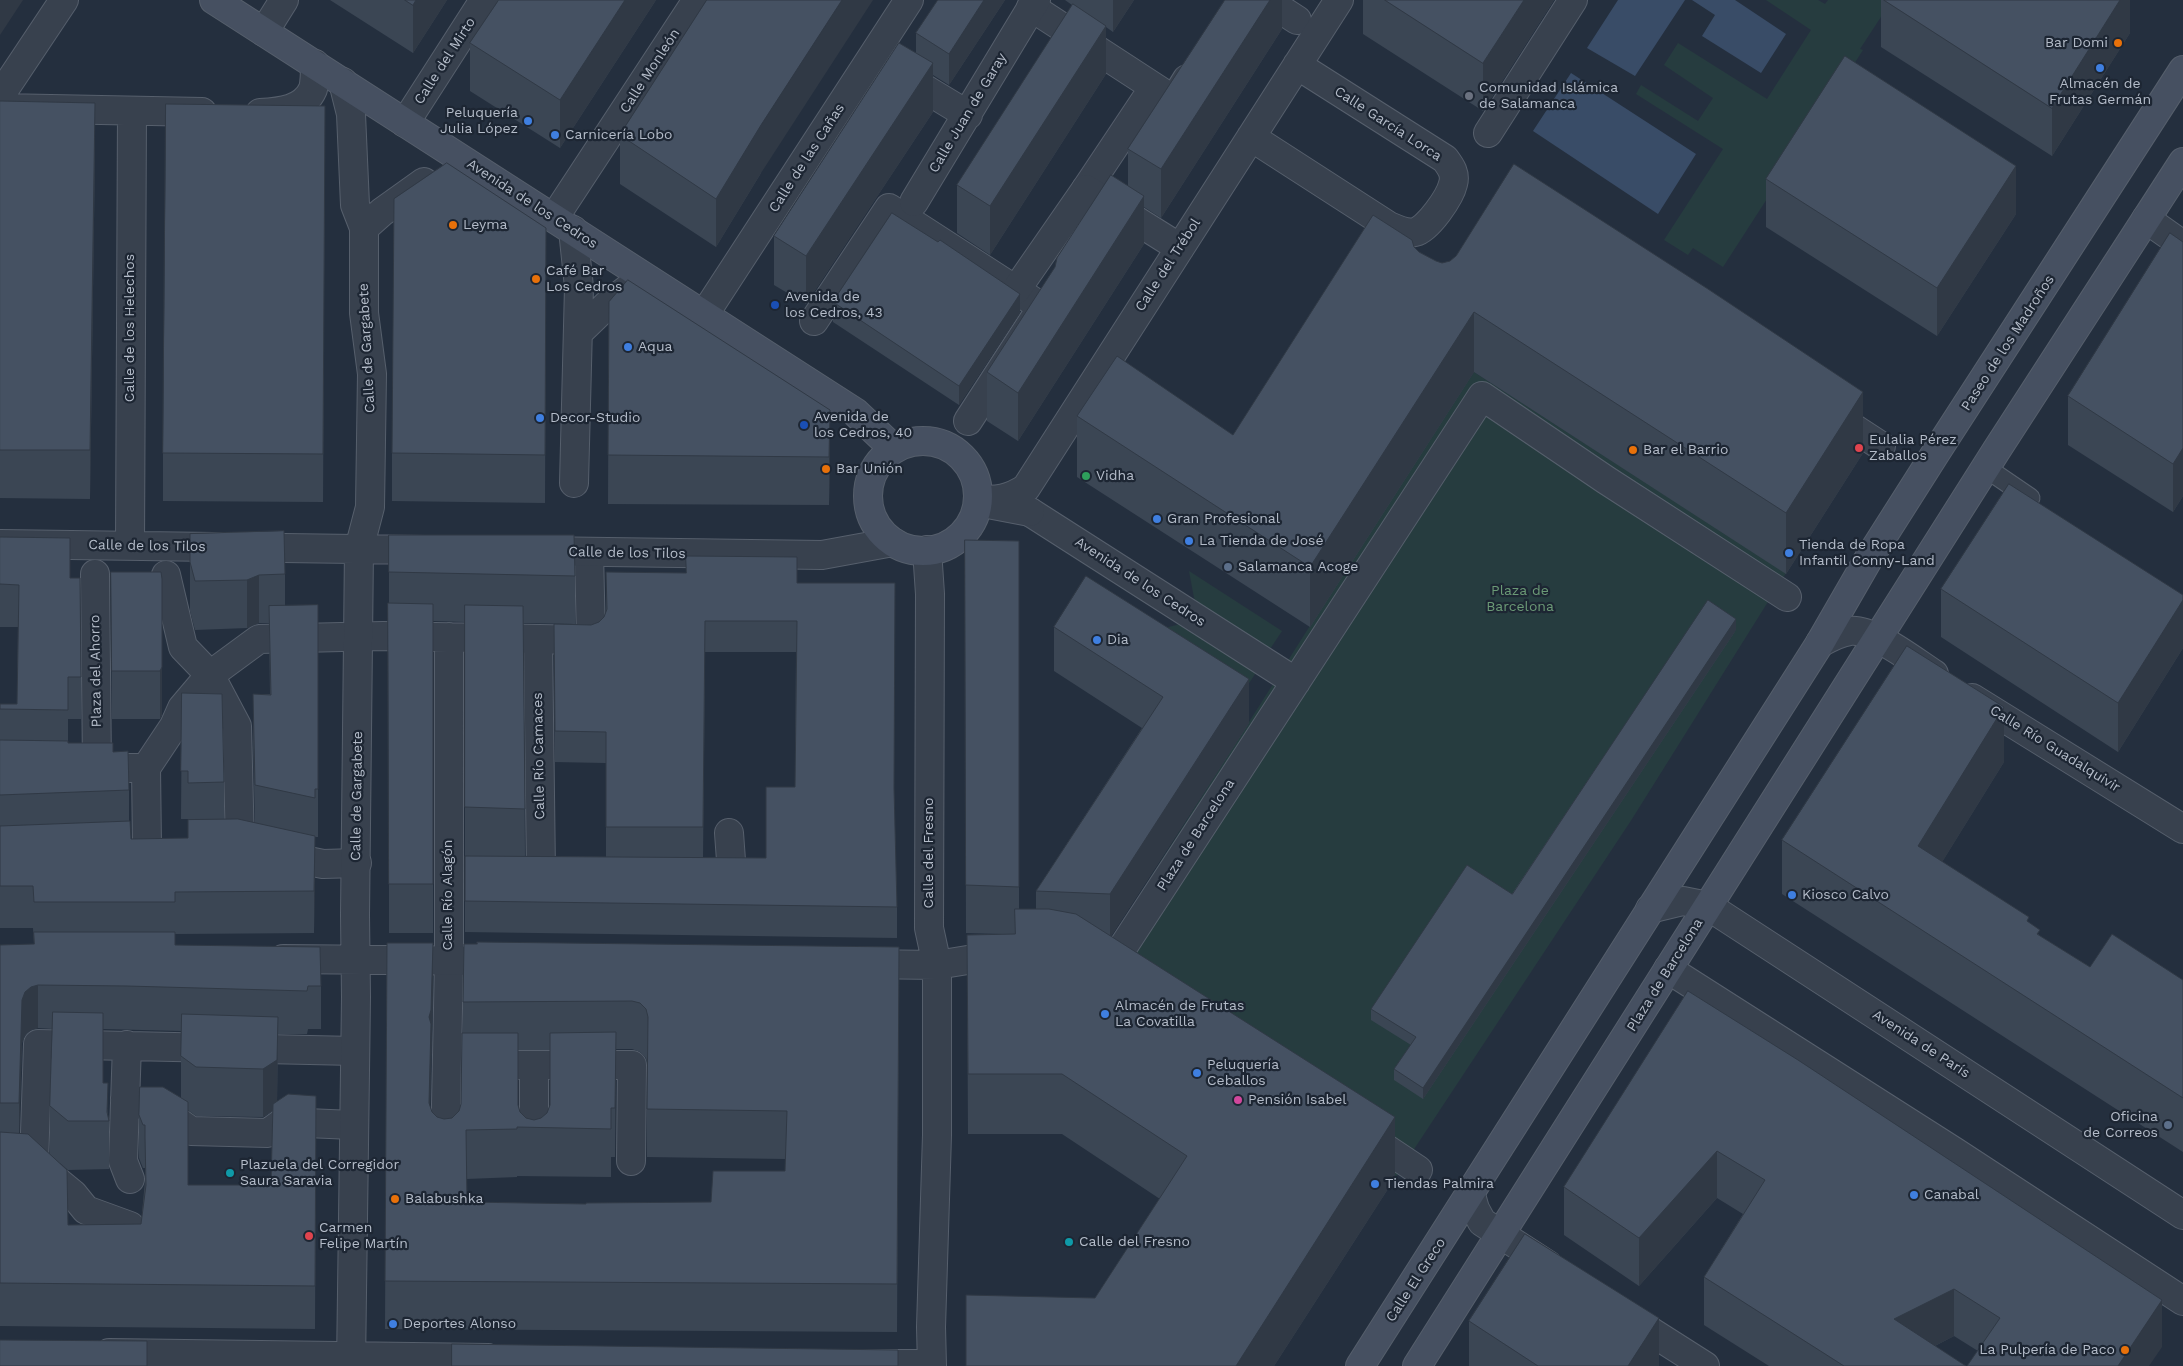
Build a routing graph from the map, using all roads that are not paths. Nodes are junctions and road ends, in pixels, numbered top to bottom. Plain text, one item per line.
1 (64, 0) edge
2 (214, 0) edge
3 (284, 0) edge
4 (484, 0) edge
5 (698, 0) edge
6 (909, 0) edge
7 (1266, 0) edge
8 (1339, 0) edge
9 (1573, 0) edge
10 (1034, 4) edge
11 (1297, 20) dead end
12 (264, 32) junction
13 (873, 57) junction
14 (1201, 58) edge
15 (315, 64) junction
16 (1297, 65) junction
17 (2183, 70) edge
18 (343, 82) junction
19 (1154, 88) junction
20 (0, 96) edge
21 (0, 108) edge
22 (132, 111) junction
23 (968, 115) junction
24 (405, 123) junction
25 (1488, 133) dead end
26 (1251, 137) junction
27 (460, 158) junction
28 (2183, 162) edge
29 (1086, 189) junction
30 (909, 210) junction
31 (2146, 219) junction
32 (563, 224) junction
33 (364, 228) junction
34 (2183, 245) edge
35 (1180, 248) junction
36 (644, 276) junction
37 (1016, 290) junction
38 (704, 315) junction
39 (814, 321) dead end
40 (578, 333) junction
41 (1807, 398) edge
42 (968, 421) dead end
43 (1881, 446) dead end
44 (894, 449) junction
45 (1986, 468) junction
46 (574, 484) dead end
47 (978, 501) junction
48 (2046, 509) edge
49 (893, 542) junction
50 (0, 544) edge
51 (130, 546) junction
52 (359, 549) junction
53 (449, 550) edge
54 (927, 550) junction
55 (509, 551) edge
56 (589, 552) junction
57 (95, 574) dead end
58 (166, 574) dead end
59 (1786, 597) dead end
60 (449, 637) junction
61 (359, 638) junction
62 (538, 639) junction
63 (1878, 639) junction
64 (1820, 643) junction
65 (210, 675) junction
66 (1296, 682) junction
67 (68, 768) edge
68 (97, 768) junction
69 (146, 768) junction
70 (2180, 822) edge
71 (729, 832) dead end
72 (240, 846) junction
73 (147, 847) junction
74 (175, 847) edge
75 (212, 847) edge
76 (118, 848) edge
77 (356, 863) junction
78 (448, 871) junction
79 (476, 872) edge
80 (513, 873) edge
81 (541, 874) junction
82 (569, 874) edge
83 (684, 874) edge
84 (1708, 906) junction
85 (1650, 909) junction
86 (1027, 954) edge
87 (256, 959) edge
88 (355, 959) junction
89 (448, 960) junction
90 (527, 961) edge
91 (841, 964) edge
92 (937, 965) junction
93 (1668, 969) junction
94 (1133, 986) edge
95 (127, 1045) junction
96 (355, 1050) junction
97 (534, 1065) junction
98 (445, 1066) junction
99 (125, 1098) junction
100 (1347, 1123) edge
101 (353, 1125) junction
102 (445, 1152) edge
103 (534, 1153) dead end
104 (632, 1161) dead end
105 (1418, 1170) dead end
106 (130, 1179) dead end
107 (1471, 1195) junction
108 (2183, 1215) edge
109 (130, 1226) edge
110 (1500, 1234) junction
111 (1572, 1281) edge
112 (1604, 1302) edge
113 (2183, 1302) edge
114 (88, 1353) edge
115 (510, 1359) edge
116 (351, 1361) edge
117 (838, 1363) edge
118 (932, 1365) edge
119 (1360, 1366) edge
120 (1417, 1366) edge
121 (1704, 1366) edge

1 - 20 street
2 - 12 main road, Avenida de los Cedros
3 - 12 street
4 - 24 street, Calle del Mirto
5 - 32 street, Calle Monleón
6 - 13 street, Calle de las Cañas
7 - 11 street
8 - 16 street, Calle del Trébol
9 - 25 street
10 - 19 street, Calle Juan de Garay
10 - 23 street, Calle Juan de Garay
12 - 15 main road, Avenida de los Cedros
13 - 23 street
13 - 38 street, Calle de las Cañas
14 - 19 street, Calle Juan de Garay
15 - 18 main road, Avenida de los Cedros
15 - 22 street
16 - 26 street, Calle del Trébol
16 - 26 street, Calle García Lorca
17 - 64 main road, Paseo de los Madroños
18 - 24 main road, Avenida de los Cedros
18 - 33 street, Calle de Gargabete
19 - 29 street
21 - 22 street
22 - 51 street, Calle de los Helechos
23 - 30 street, Calle Juan de Garay
24 - 27 main road, Avenida de los Cedros
26 - 35 street, Calle del Trébol
27 - 32 main road, Avenida de los Cedros
27 - 33 street
28 - 31 main road
29 - 35 street
29 - 37 street
30 - 37 street
30 - 39 street
31 - 34 street
31 - 45 main road
32 - 36 main road, Avenida de los Cedros
32 - 40 street
33 - 52 street, Calle de Gargabete
35 - 47 street, Calle del Trébol
36 - 38 main road, Avenida de los Cedros
36 - 40 street
37 - 42 street
38 - 44 main road, Avenida de los Cedros
40 - 46 street
41 - 43 street
44 - 47 main road
44 - 49 main road
45 - 48 lane
45 - 63 main road
47 - 54 main road
47 - 66 street, Avenida de los Cedros
49 - 54 main road
49 - 56 street, Calle de los Tilos
50 - 51 street, Calle de los Tilos
51 - 52 street, Calle de los Tilos
52 - 53 street, Calle de los Tilos
52 - 61 street, Calle de Gargabete
54 - 92 street, Calle del Fresno
55 - 56 street, Calle de los Tilos
56 - 62 street
57 - 68 street, Plaza del Ahorro
58 - 65 street
59 - 66 street, Plaza de Barcelona
60 - 61 street
60 - 62 street
60 - 78 street, Calle Río Alagón
61 - 65 street
61 - 77 street, Calle de Gargabete
62 - 81 street, Calle Río Camaces
63 - 64 street, Calle Río Guadalquivir
63 - 70 street, Calle Río Guadalquivir
63 - 84 main road, Plaza de Barcelona
64 - 85 main road
65 - 69 street
65 - 72 street
66 - 94 street, Plaza de Barcelona
67 - 68 street
68 - 69 street
69 - 73 street
71 - 83 street
72 - 75 street
72 - 77 street
73 - 74 street
73 - 76 street
77 - 88 street, Calle de Gargabete
78 - 79 street
78 - 89 street, Calle Río Alagón
80 - 81 street
81 - 82 street
84 - 85 street, Avenida de París
84 - 93 main road, Plaza de Barcelona
84 - 108 street, Avenida de París
85 - 107 main road
86 - 92 street
87 - 88 street
88 - 89 street
88 - 96 street, Calle de Gargabete
89 - 90 street
89 - 98 street, Calle Río Alagón
91 - 92 street
92 - 118 street, Calle del Fresno
93 - 110 main road, Plaza de Barcelona
93 - 113 street
95 - 96 street
95 - 99 street
95 - 109 street
96 - 101 street, Calle de Gargabete
97 - 98 street
97 - 103 street
97 - 104 street
98 - 102 street, Calle Río Alagón
99 - 101 street
99 - 106 street
100 - 105 street
101 - 116 street, Calle de Gargabete
107 - 110 street
107 - 119 main road, Calle El Greco
110 - 111 street
110 - 120 main road
112 - 121 street
114 - 116 street
115 - 116 street
117 - 118 street

